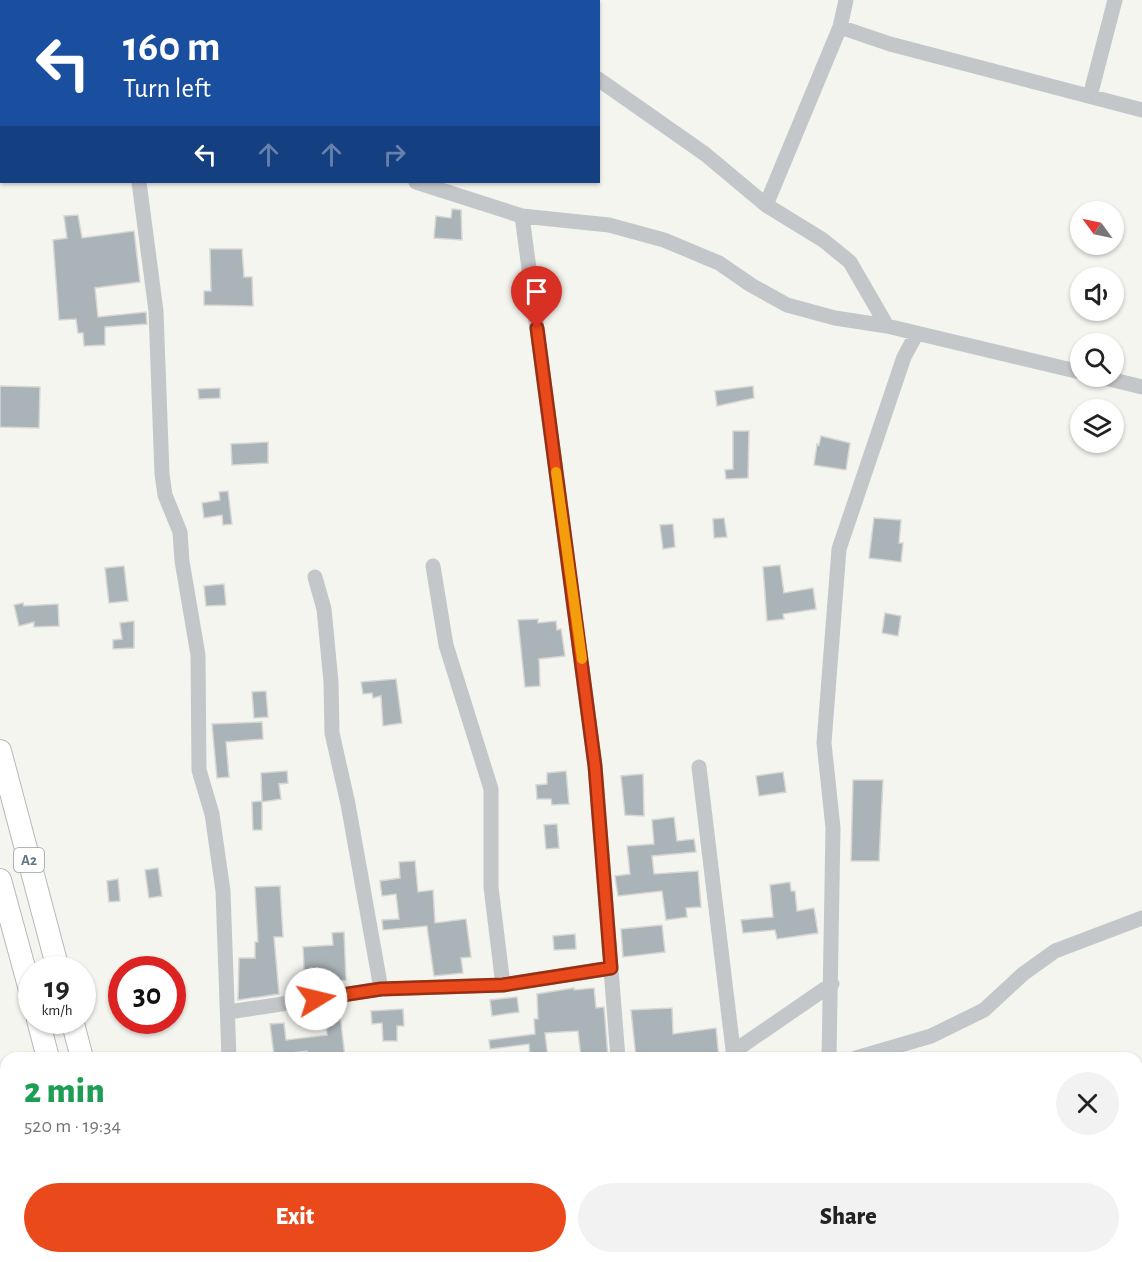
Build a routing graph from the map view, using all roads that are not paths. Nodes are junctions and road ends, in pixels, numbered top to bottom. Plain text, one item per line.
1 (846, 0) edge
2 (1115, 0) edge
3 (840, 27) junction
4 (600, 80) edge
5 (1090, 96) junction
6 (1142, 110) edge
7 (139, 183) edge
8 (419, 183) edge
9 (766, 205) junction
10 (522, 216) junction
11 (887, 326) junction
12 (917, 333) junction
13 (1070, 370) edge
14 (1124, 383) edge
15 (1142, 387) edge
16 (433, 566) dead end
17 (315, 577) dead end
18 (0, 751) edge
19 (699, 767) dead end
20 (0, 880) edge
21 (1142, 918) edge
22 (21, 956) edge
23 (55, 956) edge
24 (611, 968) junction
25 (832, 984) junction
26 (503, 985) junction
27 (381, 989) junction
28 (229, 1012) junction
29 (42, 1034) edge
30 (76, 1034) edge
31 (46, 1052) edge
32 (80, 1052) edge
33 (229, 1052) edge
34 (618, 1052) edge
35 (734, 1052) edge
36 (738, 1052) edge
37 (830, 1052) edge
38 (876, 1052) edge

1 - 3 street
2 - 5 street
3 - 5 street
3 - 9 street
4 - 9 street
5 - 6 street
7 - 28 street
8 - 10 street
9 - 11 street
10 - 11 street
10 - 24 street
11 - 12 street
12 - 13 street
12 - 25 street
14 - 15 street
16 - 26 street
17 - 27 street
18 - 23 highway, A2
19 - 35 street
20 - 22 highway, A2
21 - 38 street
24 - 26 street
24 - 34 street
25 - 36 street
25 - 37 street
26 - 27 street
27 - 28 street
28 - 33 street
29 - 31 highway
30 - 32 highway

